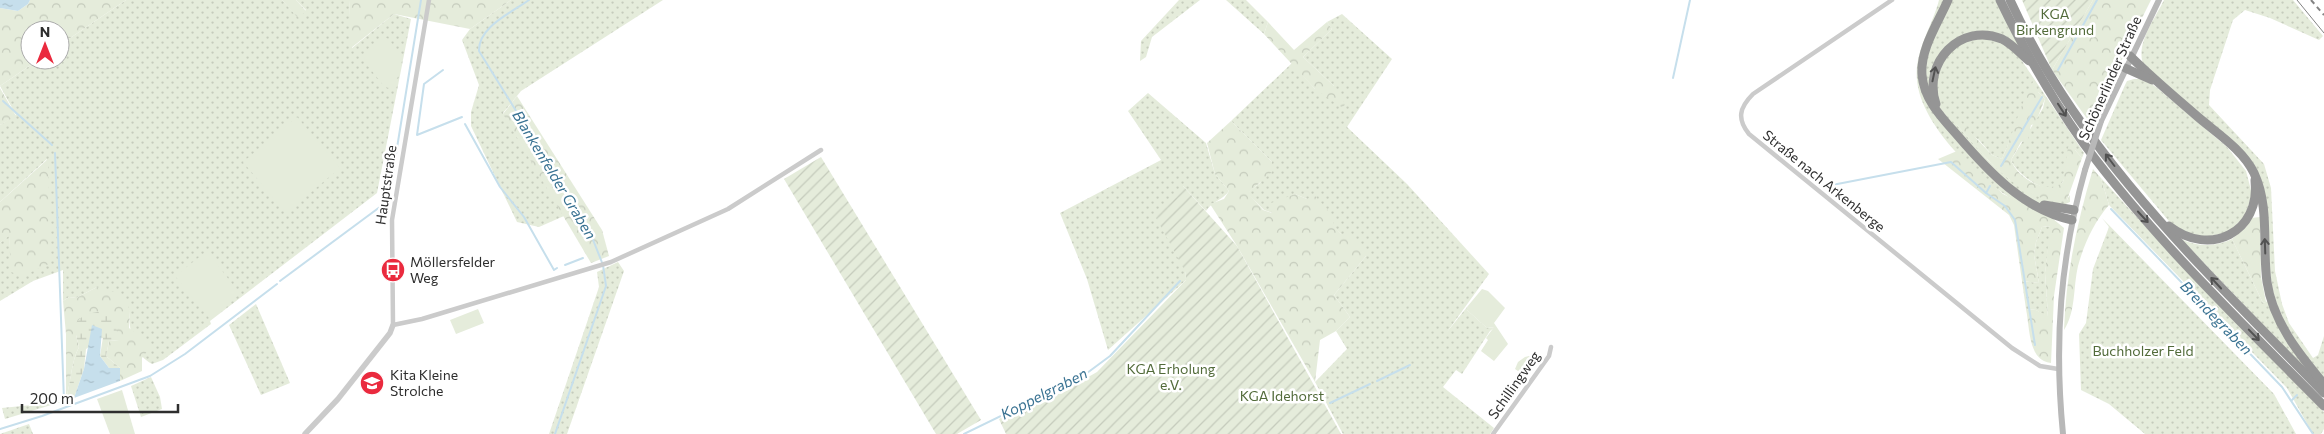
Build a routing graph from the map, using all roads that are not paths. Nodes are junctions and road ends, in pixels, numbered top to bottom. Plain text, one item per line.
1 (429, 0) edge
2 (1892, 0) edge
3 (1948, 0) edge
4 (2000, 0) edge
5 (2010, 0) edge
6 (2159, 0) edge
7 (2130, 56) junction
8 (2036, 68) junction
9 (2125, 68) junction
10 (2158, 83) junction
11 (1944, 120) junction
12 (820, 150) dead end
13 (2254, 172) junction
14 (2023, 197) junction
15 (2074, 210) junction
16 (2151, 212) junction
17 (2072, 220) junction
18 (393, 325) junction
19 (1552, 347) dead end
20 (2058, 369) junction
21 (2324, 384) edge
22 (2324, 393) edge
23 (2324, 406) edge
24 (304, 434) edge
25 (1493, 434) edge
26 (2063, 434) edge

1 - 18 street, Hauptstraße
2 - 20 street, Straße nach Arkenberge
3 - 11 highway
4 - 8 highway
16 -> 5 highway
6 - 7 main road, Schönerlinder Straße
7 - 9 main road, Schönerlinder Straße
7 - 10 highway
11 -> 8 highway
8 -> 23 highway
9 - 10 highway
9 - 15 main road, Schönerlinder Straße, bridge
10 - 13 highway
11 - 14 highway
12 - 18 street
13 - 16 highway
21 -> 13 highway
14 - 15 highway
14 - 17 highway
15 - 17 main road, Schönerlinder Straße
22 -> 16 highway
17 - 20 main road, Schönerlinder Straße
18 - 24 street
19 - 25 street, Schillingweg
20 - 26 main road, Schönerlinder Straße

